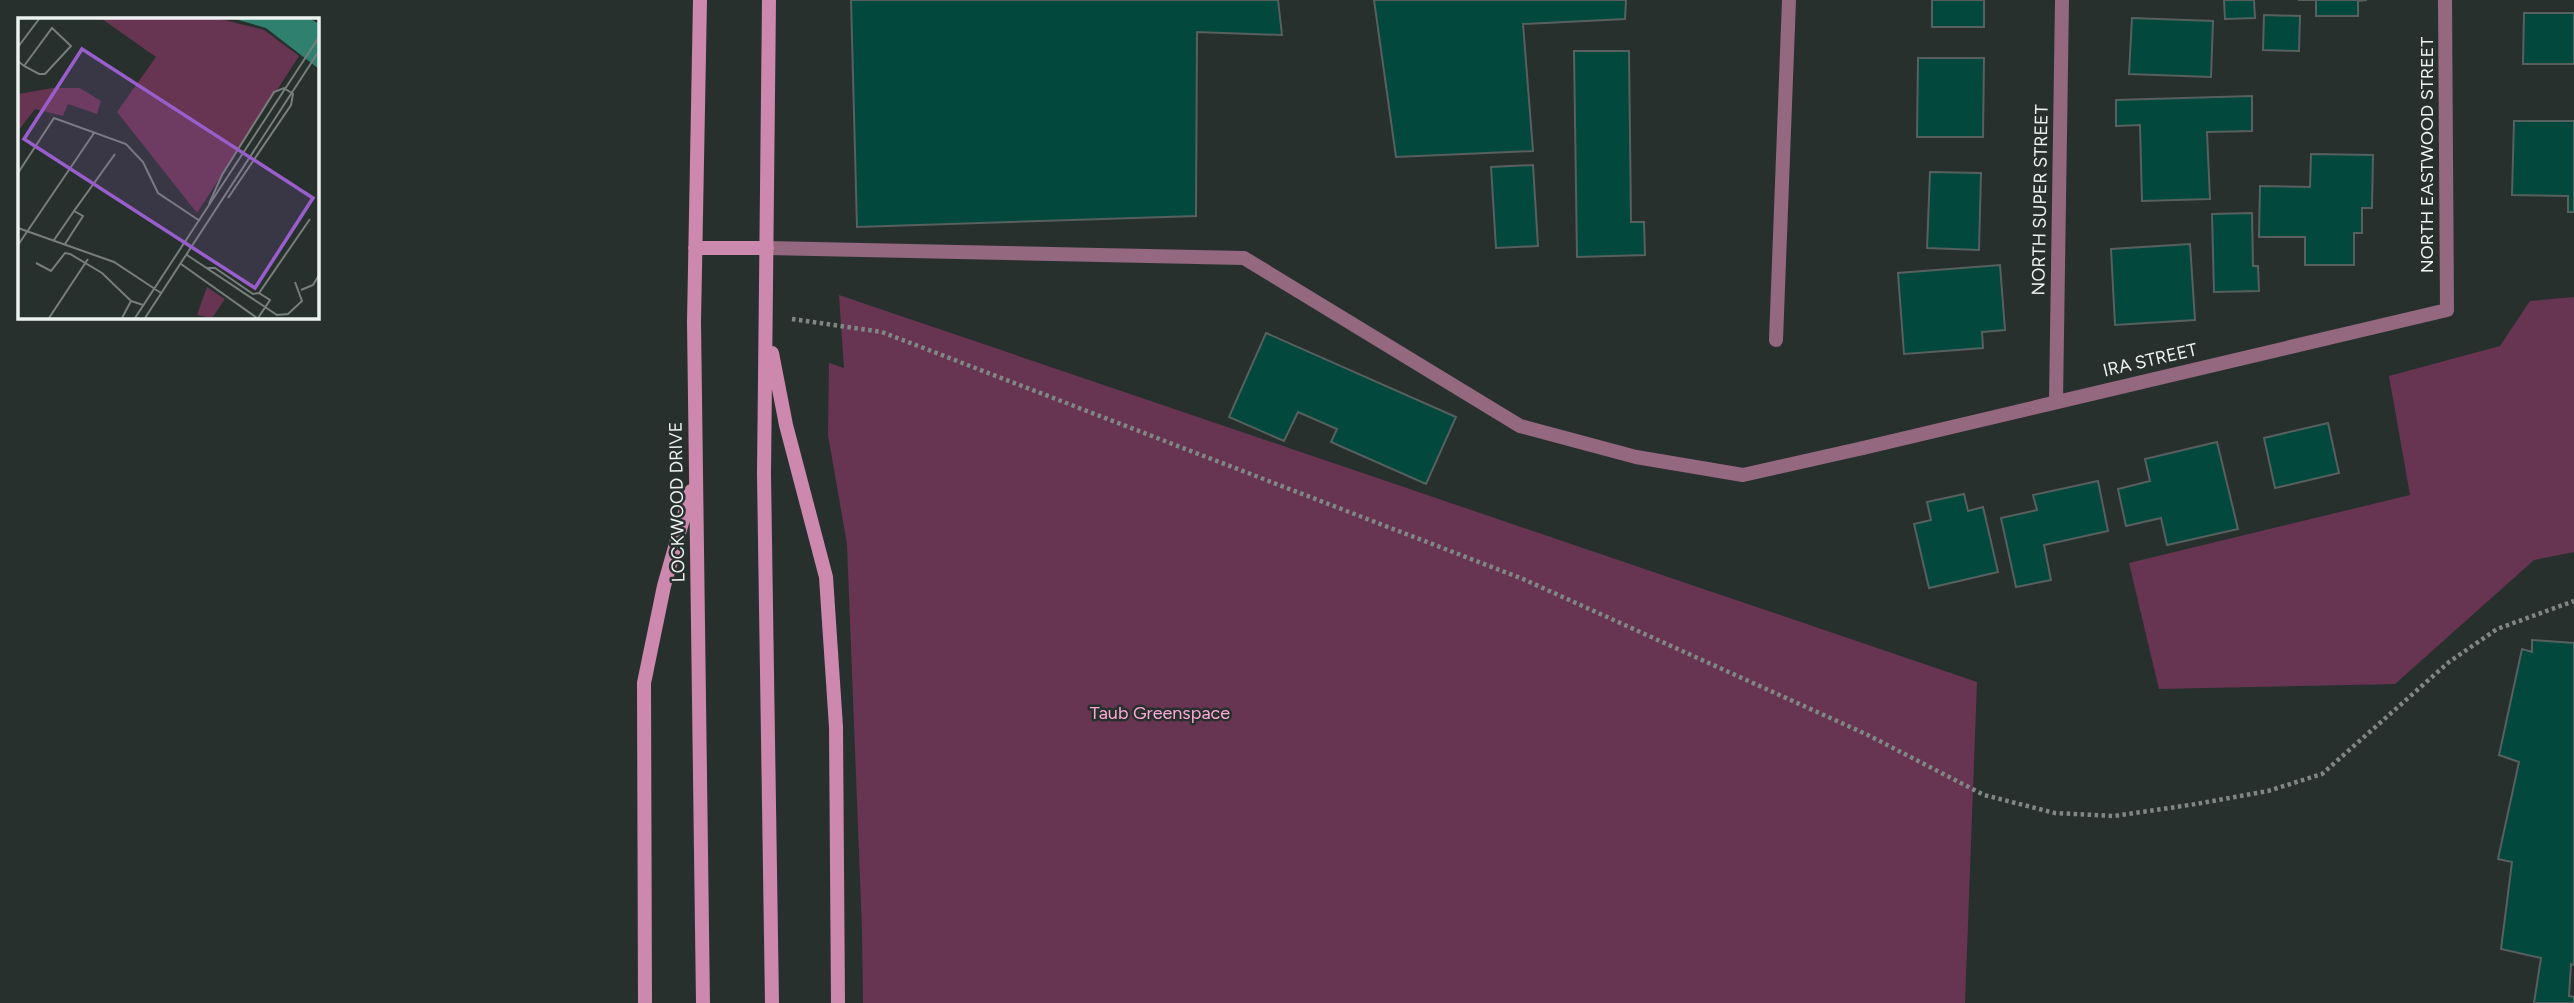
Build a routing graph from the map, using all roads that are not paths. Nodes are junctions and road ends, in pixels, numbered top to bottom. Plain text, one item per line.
1 (700, 0) edge
2 (769, 0) edge
3 (1788, 0) edge
4 (2062, 0) edge
5 (2445, 0) edge
6 (695, 248) junction
7 (767, 248) junction
8 (2447, 310) joint
9 (766, 320) junction
10 (1776, 341) dead end
11 (2056, 401) junction
12 (695, 476) junction
13 (645, 1003) edge
14 (703, 1003) edge
15 (772, 1003) edge
16 (838, 1003) edge

1 - 6 main road, LOCKWOOD DRIVE
2 - 7 main road
3 - 10 street
4 - 11 street, NORTH SUPER STREET
5 - 8 street, NORTH EASTWOOD STREET
6 - 7 main road
6 - 12 main road, LOCKWOOD DRIVE
7 - 9 main road
7 - 11 street, IRA STREET
8 - 11 street, IRA STREET
9 - 15 main road
9 - 16 main road
12 - 13 main road
12 - 14 main road, LOCKWOOD DRIVE

